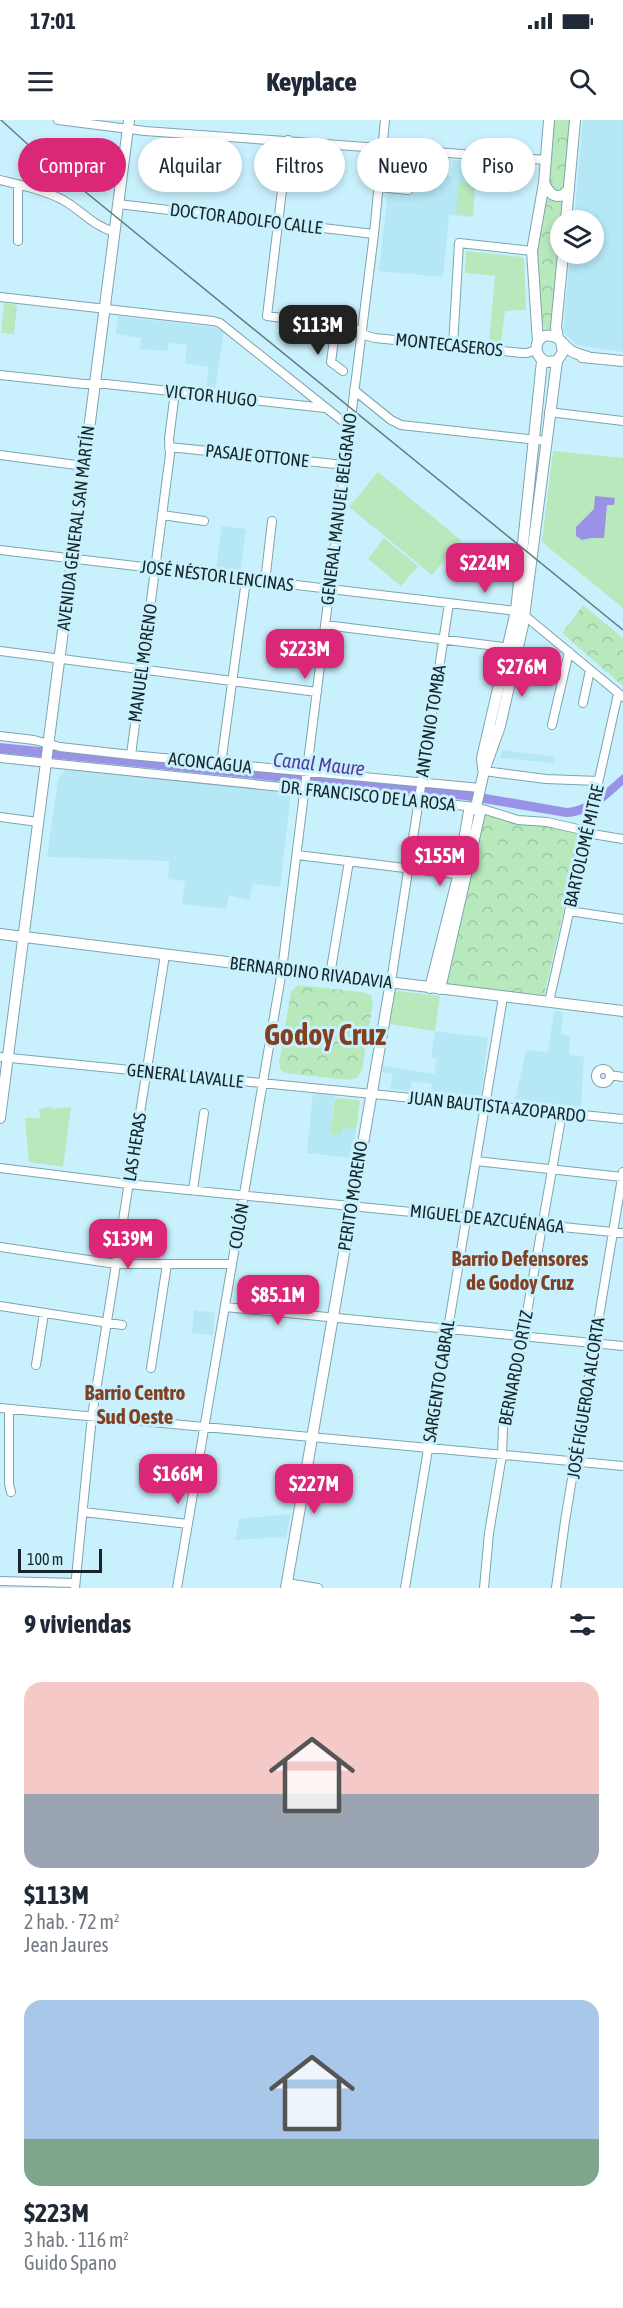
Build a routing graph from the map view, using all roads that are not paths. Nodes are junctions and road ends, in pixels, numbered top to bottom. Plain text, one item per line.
1 (58, 120) edge
2 (385, 120) edge
3 (549, 120) edge
4 (575, 120) edge
5 (129, 124) edge
6 (268, 138) edge
7 (384, 138) edge
8 (449, 152) edge
9 (546, 160) junction
10 (0, 180) edge
11 (544, 183) junction
12 (18, 184) edge
13 (568, 189) junction
14 (18, 192) edge
15 (40, 192) edge
16 (282, 192) edge
17 (379, 192) edge
18 (118, 204) junction
19 (567, 210) edge
20 (278, 223) junction
21 (115, 232) junction
22 (374, 234) junction
23 (18, 241) dead end
24 (532, 251) junction
25 (562, 264) edge
26 (0, 297) edge
27 (105, 308) junction
28 (336, 324) junction
29 (362, 332) junction
30 (560, 340) junction
31 (453, 346) junction
32 (537, 346) junction
33 (588, 357) junction
34 (559, 359) junction
35 (542, 360) junction
36 (623, 361) edge
37 (344, 371) dead end
38 (0, 375) edge
39 (95, 384) junction
40 (354, 390) junction
41 (175, 392) junction
42 (307, 393) junction
43 (302, 405) junction
44 (326, 408) junction
45 (549, 412) junction
46 (623, 421) edge
47 (350, 426) junction
48 (540, 440) junction
49 (169, 447) junction
50 (0, 455) edge
51 (345, 465) junction
52 (84, 466) junction
53 (162, 515) junction
54 (204, 521) dead end
55 (272, 521) dead end
56 (0, 550) edge
57 (72, 558) junction
58 (156, 568) junction
59 (246, 579) junction
60 (265, 582) junction
61 (329, 589) junction
62 (449, 603) junction
63 (520, 613) junction
64 (325, 625) junction
65 (444, 640) junction
66 (513, 648) junction
67 (0, 651) edge
68 (569, 652) junction
69 (60, 658) junction
70 (142, 670) junction
71 (590, 670) junction
72 (233, 681) junction
73 (317, 692) junction
74 (621, 694) edge
75 (583, 703) dead end
76 (552, 725) dead end
77 (0, 736) edge
78 (47, 753) junction
79 (0, 758) edge
80 (115, 761) junction
81 (134, 761) junction
82 (221, 764) junction
83 (484, 771) junction
84 (306, 780) junction
85 (598, 781) junction
86 (420, 791) junction
87 (478, 798) junction
88 (0, 817) edge
89 (38, 822) junction
90 (586, 833) junction
91 (623, 839) edge
92 (297, 855) junction
93 (349, 861) junction
94 (408, 868) junction
95 (462, 875) junction
96 (569, 911) junction
97 (623, 919) edge
98 (0, 934) edge
99 (23, 937) junction
100 (165, 955) junction
101 (282, 970) junction
102 (330, 975) junction
103 (391, 982) junction
104 (435, 988) junction
105 (503, 997) junction
106 (549, 1002) junction
107 (623, 1011) edge
108 (4, 1058) edge
109 (146, 1072) junction
110 (610, 1076) dead end
111 (623, 1077) edge
112 (262, 1083) junction
113 (370, 1094) junction
114 (486, 1106) junction
115 (204, 1113) dead end
116 (562, 1113) junction
117 (0, 1118) edge
118 (623, 1119) edge
119 (476, 1161) junction
120 (0, 1168) edge
121 (553, 1170) junction
122 (622, 1175) edge
123 (128, 1184) junction
124 (193, 1190) junction
125 (244, 1195) junction
126 (351, 1205) junction
127 (466, 1216) junction
128 (543, 1225) junction
129 (613, 1232) junction
130 (623, 1233) edge
131 (0, 1247) edge
132 (116, 1264) junction
133 (167, 1264) junction
134 (232, 1264) junction
135 (0, 1307) edge
136 (225, 1307) junction
137 (44, 1313) junction
138 (333, 1318) junction
139 (106, 1323) junction
140 (122, 1325) dead end
141 (447, 1330) junction
142 (522, 1336) junction
143 (595, 1343) junction
144 (623, 1346) edge
145 (36, 1365) dead end
146 (152, 1368) dead end
147 (4, 1408) edge
148 (92, 1416) junction
149 (205, 1427) junction
150 (313, 1437) junction
151 (428, 1448) junction
152 (502, 1455) junction
153 (576, 1462) junction
154 (623, 1466) edge
155 (11, 1492) dead end
156 (83, 1512) junction
157 (188, 1524) junction
158 (0, 1581) edge
159 (75, 1586) edge
160 (287, 1586) edge
161 (177, 1588) edge
162 (318, 1588) edge
163 (405, 1588) edge
164 (484, 1588) edge
165 (556, 1588) edge

1 - 5 street
2 - 7 street, GENERAL MANUEL BELGRANO
3 - 9 main road
4 - 13 main road
5 - 6 street
5 - 18 main road, AVENIDA GENERAL SAN MARTÍN
8 - 9 street
9 - 11 main road
10 - 12 street
11 - 13 main road
11 - 24 main road
13 - 19 main road
14 - 23 street
15 - 21 street
16 - 20 street
17 - 22 street, GENERAL MANUEL BELGRANO
18 - 20 street, DOCTOR ADOLFO CALLE
18 - 21 main road, AVENIDA GENERAL SAN MARTÍN
20 - 22 street, DOCTOR ADOLFO CALLE
20 - 28 street, MONTECASEROS
21 - 27 main road, AVENIDA GENERAL SAN MARTÍN
22 - 29 street, GENERAL MANUEL BELGRANO
24 - 31 street
24 - 32 main road
25 - 30 main road
26 - 27 street
27 - 39 main road, AVENIDA GENERAL SAN MARTÍN
27 - 42 street
28 - 29 street, MONTECASEROS
28 - 37 street
29 - 31 street, MONTECASEROS
29 - 40 street, GENERAL MANUEL BELGRANO
30 - 32 main road
30 - 33 main road
30 - 34 main road
31 - 32 street, MONTECASEROS
32 - 35 main road
33 - 34 main road
33 - 36 main road
34 - 35 main road
34 - 45 main road
35 - 48 main road
38 - 39 street, VICTOR HUGO
39 - 41 street, VICTOR HUGO
39 - 52 main road, AVENIDA GENERAL SAN MARTÍN
40 - 47 street, GENERAL MANUEL BELGRANO
40 - 48 street
41 - 43 street, VICTOR HUGO
41 - 49 street, MANUEL MORENO
42 - 43 street
42 - 44 street
43 - 44 street, VICTOR HUGO
44 - 47 street
45 - 46 street
45 - 48 main road
47 - 51 street, GENERAL MANUEL BELGRANO
48 - 63 main road
49 - 51 street, PASAJE OTTONE
49 - 53 street, MANUEL MORENO
50 - 52 street
51 - 61 street, GENERAL MANUEL BELGRANO
52 - 57 main road, AVENIDA GENERAL SAN MARTÍN
53 - 54 street
53 - 58 street, MANUEL MORENO
55 - 60 street
56 - 57 street, JOSÉ NÉSTOR LENCINAS
57 - 58 street, JOSÉ NÉSTOR LENCINAS
57 - 69 main road, AVENIDA GENERAL SAN MARTÍN
58 - 59 street, JOSÉ NÉSTOR LENCINAS
58 - 70 street, MANUEL MORENO
59 - 60 street, JOSÉ NÉSTOR LENCINAS
59 - 72 street
60 - 61 street, JOSÉ NÉSTOR LENCINAS
61 - 62 street, JOSÉ NÉSTOR LENCINAS
61 - 64 street, GENERAL MANUEL BELGRANO
62 - 63 street, JOSÉ NÉSTOR LENCINAS
62 - 65 street, ANTONIO TOMBA
63 - 66 main road
63 - 68 street
64 - 65 street
64 - 73 street, GENERAL MANUEL BELGRANO
65 - 66 street
65 - 86 street, ANTONIO TOMBA
66 - 83 main road
67 - 69 street
68 - 71 street
68 - 76 street
69 - 70 street
69 - 78 main road, AVENIDA GENERAL SAN MARTÍN
70 - 72 street
70 - 81 street, MANUEL MORENO
71 - 74 street
71 - 75 street
72 - 73 street
72 - 82 street
73 - 84 street, GENERAL MANUEL BELGRANO
74 - 85 street, BARTOLOMÉ MITRE
77 - 78 street
78 - 79 street
78 - 80 street, DR. FRANCISCO DE LA ROSA
78 - 80 street, ACONCAGUA
78 - 89 main road, AVENIDA GENERAL SAN MARTÍN
80 - 81 street, ACONCAGUA
80 - 81 street, DR. FRANCISCO DE LA ROSA
81 - 82 street, ACONCAGUA
81 - 84 street, DR. FRANCISCO DE LA ROSA
82 - 84 street, ACONCAGUA
83 - 85 street
83 - 87 main road
84 - 86 street, ACONCAGUA
84 - 86 street, DR. FRANCISCO DE LA ROSA
84 - 92 street, GENERAL MANUEL BELGRANO
85 - 90 street, BARTOLOMÉ MITRE
86 - 87 street, DR. FRANCISCO DE LA ROSA
86 - 87 street, ACONCAGUA
86 - 94 street, ANTONIO TOMBA
87 - 90 street
87 - 95 main road
88 - 89 street
89 - 99 main road, AVENIDA GENERAL SAN MARTÍN
90 - 91 street
90 - 96 street, BARTOLOMÉ MITRE
92 - 93 street
92 - 101 street, GENERAL MANUEL BELGRANO
93 - 94 street
93 - 102 street
94 - 95 street
94 - 103 street, ANTONIO TOMBA
95 - 104 main road
96 - 97 street
96 - 106 street, BARTOLOMÉ MITRE
98 - 99 main road, BERNARDINO RIVADAVIA
99 - 100 main road, BERNARDINO RIVADAVIA
99 - 108 main road, AVENIDA GENERAL SAN MARTÍN
100 - 101 main road, BERNARDINO RIVADAVIA
100 - 109 street, LAS HERAS
101 - 102 main road, BERNARDINO RIVADAVIA
101 - 112 street, COLÓN
102 - 103 main road, BERNARDINO RIVADAVIA
103 - 104 main road, BERNARDINO RIVADAVIA
103 - 113 main road, PERITO MORENO
104 - 105 main road, BERNARDINO RIVADAVIA
105 - 106 main road, BERNARDINO RIVADAVIA
105 - 114 street, SARGENTO CABRAL
106 - 107 main road, BERNARDINO RIVADAVIA
108 - 109 street, GENERAL LAVALLE
108 - 117 main road, AVENIDA GENERAL SAN MARTÍN
109 - 112 street, GENERAL LAVALLE
109 - 123 street, LAS HERAS
110 - 111 street
112 - 113 street, GENERAL LAVALLE
112 - 125 street, COLÓN
113 - 114 street, JUAN BAUTISTA AZOPARDO
113 - 126 main road, PERITO MORENO
114 - 116 street, JUAN BAUTISTA AZOPARDO
114 - 119 street, SARGENTO CABRAL
115 - 124 street
116 - 118 street, JUAN BAUTISTA AZOPARDO
116 - 121 street, BERNARDO ORTIZ
119 - 121 street
119 - 127 street, SARGENTO CABRAL
120 - 123 street, MIGUEL DE AZCUÉNAGA
121 - 122 street
121 - 128 street, BERNARDO ORTIZ
122 - 129 street, JOSÉ FIGUEROA ALCORTA
123 - 124 street, MIGUEL DE AZCUÉNAGA
123 - 132 street, LAS HERAS
124 - 125 street, MIGUEL DE AZCUÉNAGA
125 - 126 street, MIGUEL DE AZCUÉNAGA
125 - 134 street, COLÓN
126 - 127 street, MIGUEL DE AZCUÉNAGA
126 - 138 main road, PERITO MORENO
127 - 128 street, MIGUEL DE AZCUÉNAGA
127 - 141 street, SARGENTO CABRAL
128 - 129 street, MIGUEL DE AZCUÉNAGA
128 - 142 street, BERNARDO ORTIZ
129 - 130 street, MIGUEL DE AZCUÉNAGA
129 - 143 street, JOSÉ FIGUEROA ALCORTA
131 - 132 street
132 - 133 street
132 - 139 street, LAS HERAS
133 - 134 street
133 - 146 street
134 - 136 street, COLÓN
135 - 137 street
136 - 138 street
136 - 149 street, COLÓN
137 - 139 street
137 - 145 street
138 - 141 street
138 - 150 main road, PERITO MORENO
139 - 140 street
139 - 148 street, LAS HERAS
141 - 142 street
141 - 151 street, SARGENTO CABRAL
142 - 143 street
142 - 152 street, BERNARDO ORTIZ
143 - 144 street
143 - 153 street, JOSÉ FIGUEROA ALCORTA
147 - 148 street
147 - 155 street
148 - 149 street
148 - 156 street, LAS HERAS
149 - 150 street
149 - 157 street, COLÓN
150 - 151 street
150 - 160 main road, PERITO MORENO
151 - 152 street
151 - 163 street, SARGENTO CABRAL
152 - 153 street
152 - 164 street, BERNARDO ORTIZ
153 - 154 street
153 - 165 street, JOSÉ FIGUEROA ALCORTA
156 - 157 street
156 - 159 street, LAS HERAS
157 - 161 street, COLÓN
158 - 159 street
160 - 162 street

